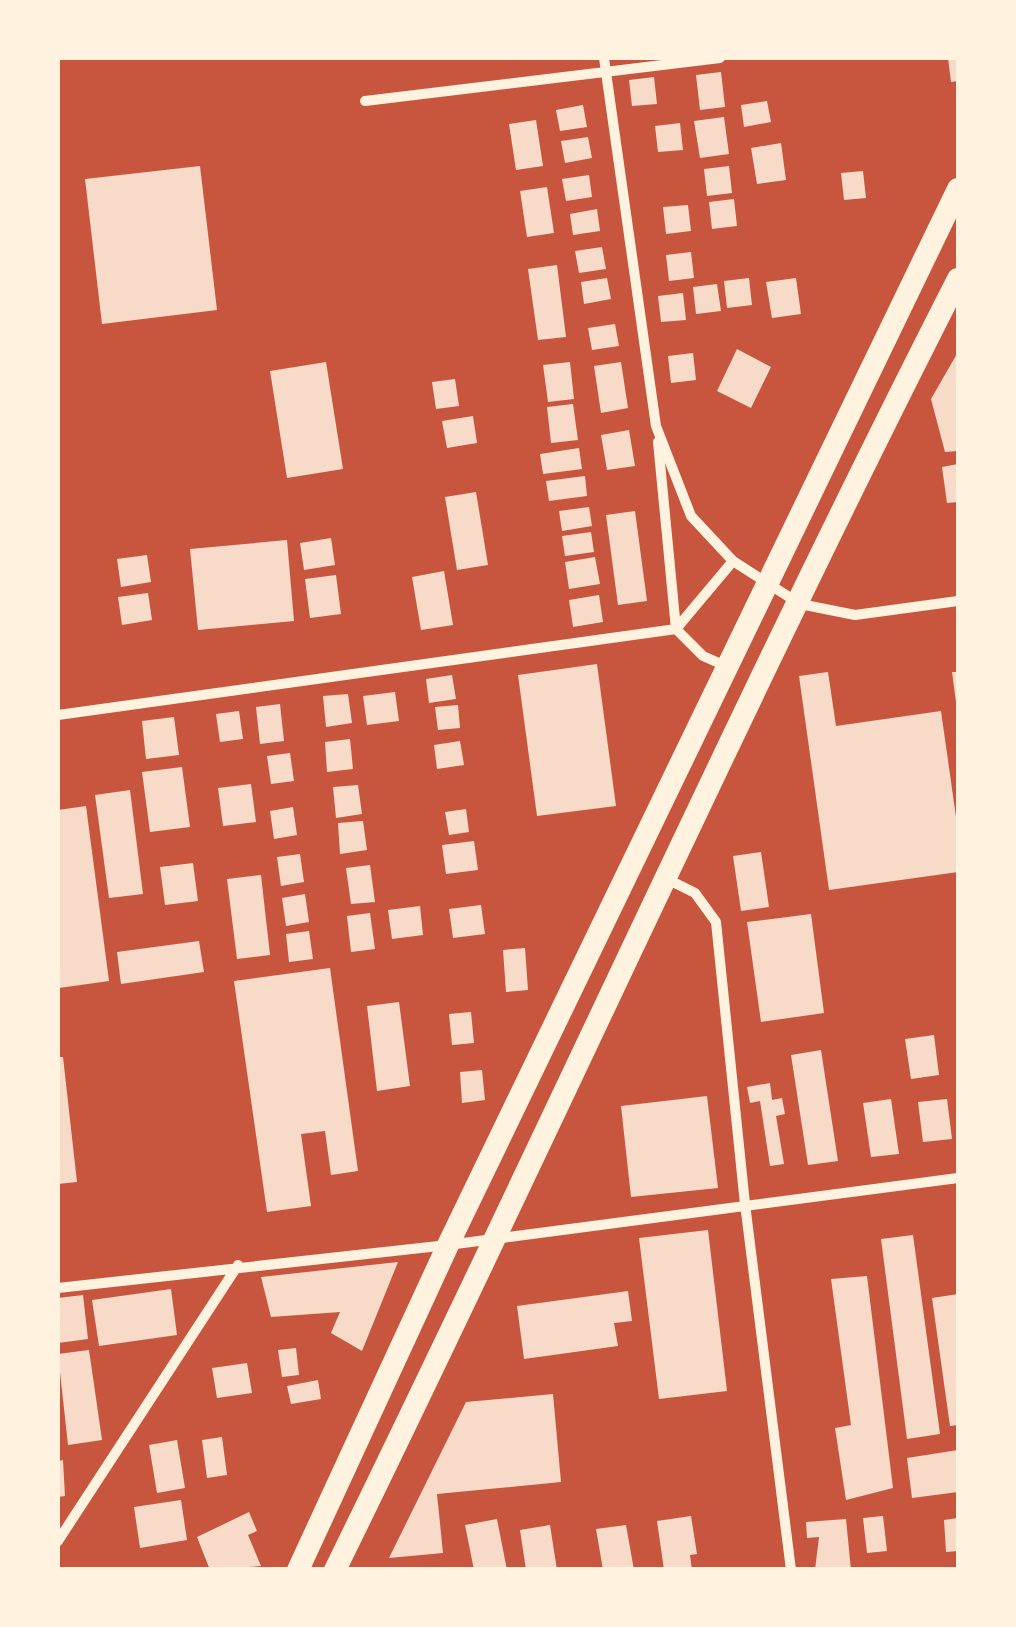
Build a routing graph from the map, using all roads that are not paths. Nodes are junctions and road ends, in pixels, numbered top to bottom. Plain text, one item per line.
1 (604, 58) edge
2 (720, 58) edge
3 (606, 72) junction
4 (365, 101) dead end
5 (958, 190) edge
6 (958, 279) edge
7 (656, 426) junction
8 (733, 561) junction
9 (769, 586) junction
10 (958, 602) edge
11 (800, 604) junction
12 (676, 630) junction
13 (729, 667) junction
14 (58, 715) edge
15 (666, 878) junction
16 (958, 1178) edge
17 (745, 1204) junction
18 (498, 1238) junction
19 (448, 1245) junction
20 (238, 1265) junction
21 (58, 1288) edge
22 (58, 1541) edge
23 (298, 1570) edge
24 (335, 1570) edge
25 (790, 1570) edge

1 - 3 street
2 - 3 street
3 - 4 street
3 - 7 street
5 - 9 main road
6 - 11 main road
7 - 8 street
7 - 12 street
8 - 9 street
8 - 12 street
9 - 11 street
9 - 13 main road
10 - 11 street
11 - 15 main road
12 - 13 street
12 - 14 street
13 - 19 main road
15 - 17 street
15 - 18 main road
16 - 17 street
17 - 18 street
17 - 25 street
18 - 19 street
18 - 24 main road
19 - 20 street
19 - 23 main road
20 - 21 street
20 - 22 street

